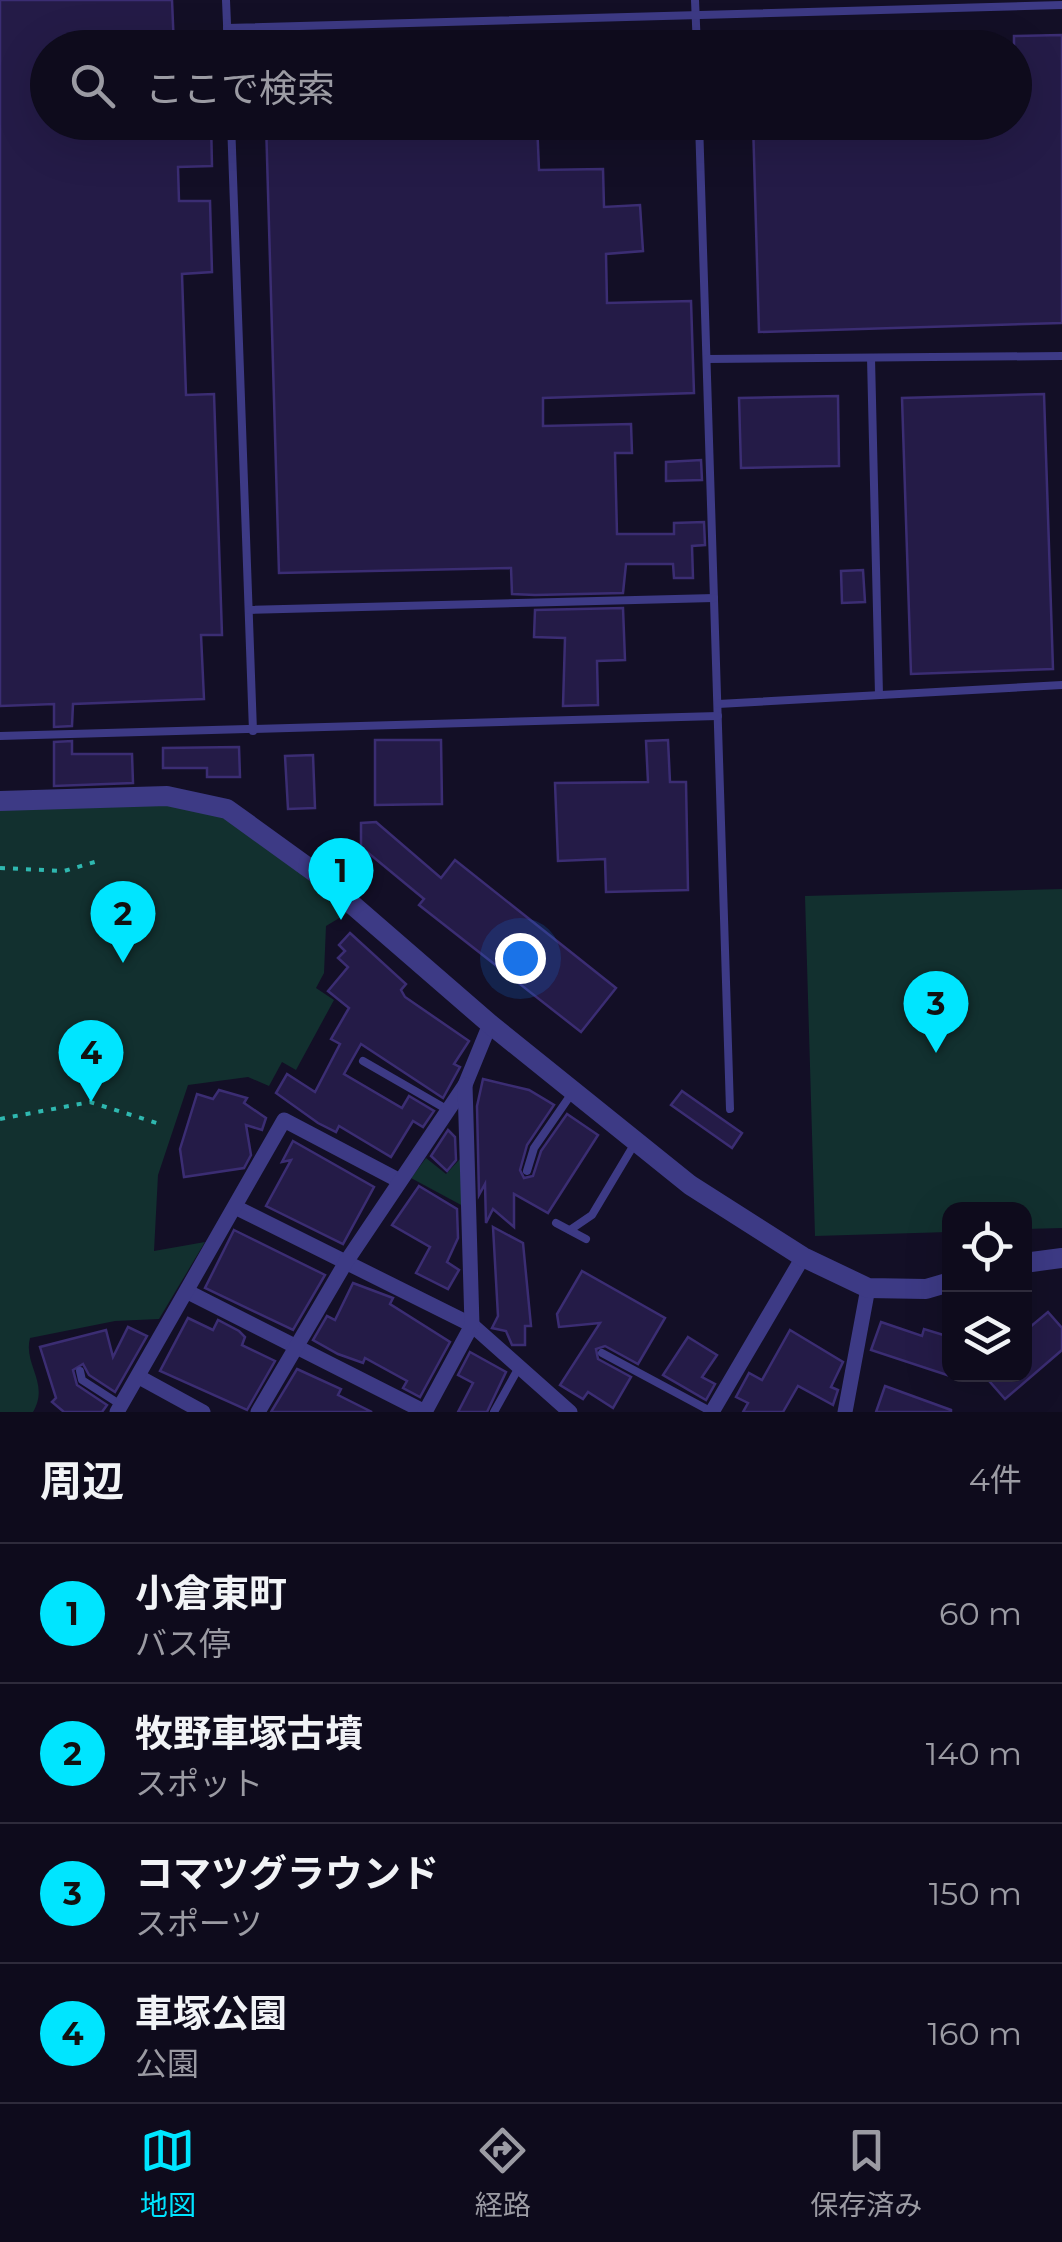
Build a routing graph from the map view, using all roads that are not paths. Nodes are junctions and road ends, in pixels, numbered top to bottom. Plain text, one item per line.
1 (226, 0) edge
2 (695, 0) edge
3 (898, 4) edge
4 (1062, 5) edge
5 (696, 15) junction
6 (227, 28) joint
7 (696, 30) edge
8 (232, 140) edge
9 (700, 140) edge
10 (1062, 356) edge
11 (871, 358) junction
12 (707, 359) junction
13 (714, 598) junction
14 (248, 610) junction
15 (1062, 685) edge
16 (879, 694) junction
17 (718, 704) junction
18 (718, 716) junction
19 (253, 730) junction
20 (0, 736) edge
21 (0, 801) edge
22 (490, 1024) junction
23 (363, 1060) dead end
24 (466, 1086) junction
25 (574, 1092) junction
26 (730, 1109) dead end
27 (448, 1110) junction
28 (636, 1142) junction
29 (527, 1171) dead end
30 (398, 1180) junction
31 (235, 1207) junction
32 (556, 1223) dead end
33 (570, 1230) junction
34 (586, 1239) dead end
35 (804, 1257) junction
36 (1062, 1258) edge
37 (346, 1262) junction
38 (1032, 1262) edge
39 (942, 1284) edge
40 (868, 1288) junction
41 (188, 1292) junction
42 (472, 1324) junction
43 (297, 1346) junction
44 (602, 1352) dead end
45 (518, 1370) junction
46 (80, 1371) dead end
47 (139, 1377) junction
48 (119, 1409) edge
49 (204, 1412) edge
50 (258, 1412) edge
51 (425, 1412) edge
52 (494, 1412) edge
53 (570, 1412) edge
54 (712, 1412) edge
55 (845, 1412) edge

1 - 6 lane
2 - 5 lane
3 - 4 lane
3 - 5 lane
5 - 6 lane
5 - 7 lane
8 - 14 lane
9 - 12 lane
10 - 11 lane
11 - 12 lane
11 - 16 lane
12 - 13 lane
13 - 14 lane
13 - 17 lane
14 - 19 lane
15 - 16 lane
16 - 17 lane
17 - 18 lane
18 - 19 lane
18 - 26 lane
19 - 20 lane
21 - 22 street
22 - 24 street
22 - 25 street
23 - 27 lane
24 - 27 street
24 - 42 street
25 - 28 street
25 - 29 lane
27 - 30 street
28 - 33 lane
28 - 35 street
30 - 31 street
30 - 37 street
31 - 37 street
31 - 41 street
32 - 33 lane
33 - 34 lane
35 - 40 street
35 - 54 street
36 - 38 street
37 - 42 street
37 - 43 street
39 - 40 street
40 - 55 street
41 - 43 street
41 - 47 street
42 - 45 street
42 - 51 street
43 - 50 street
43 - 51 street
44 - 54 lane
45 - 52 lane
45 - 53 street
46 - 48 lane
47 - 48 street
47 - 49 street

